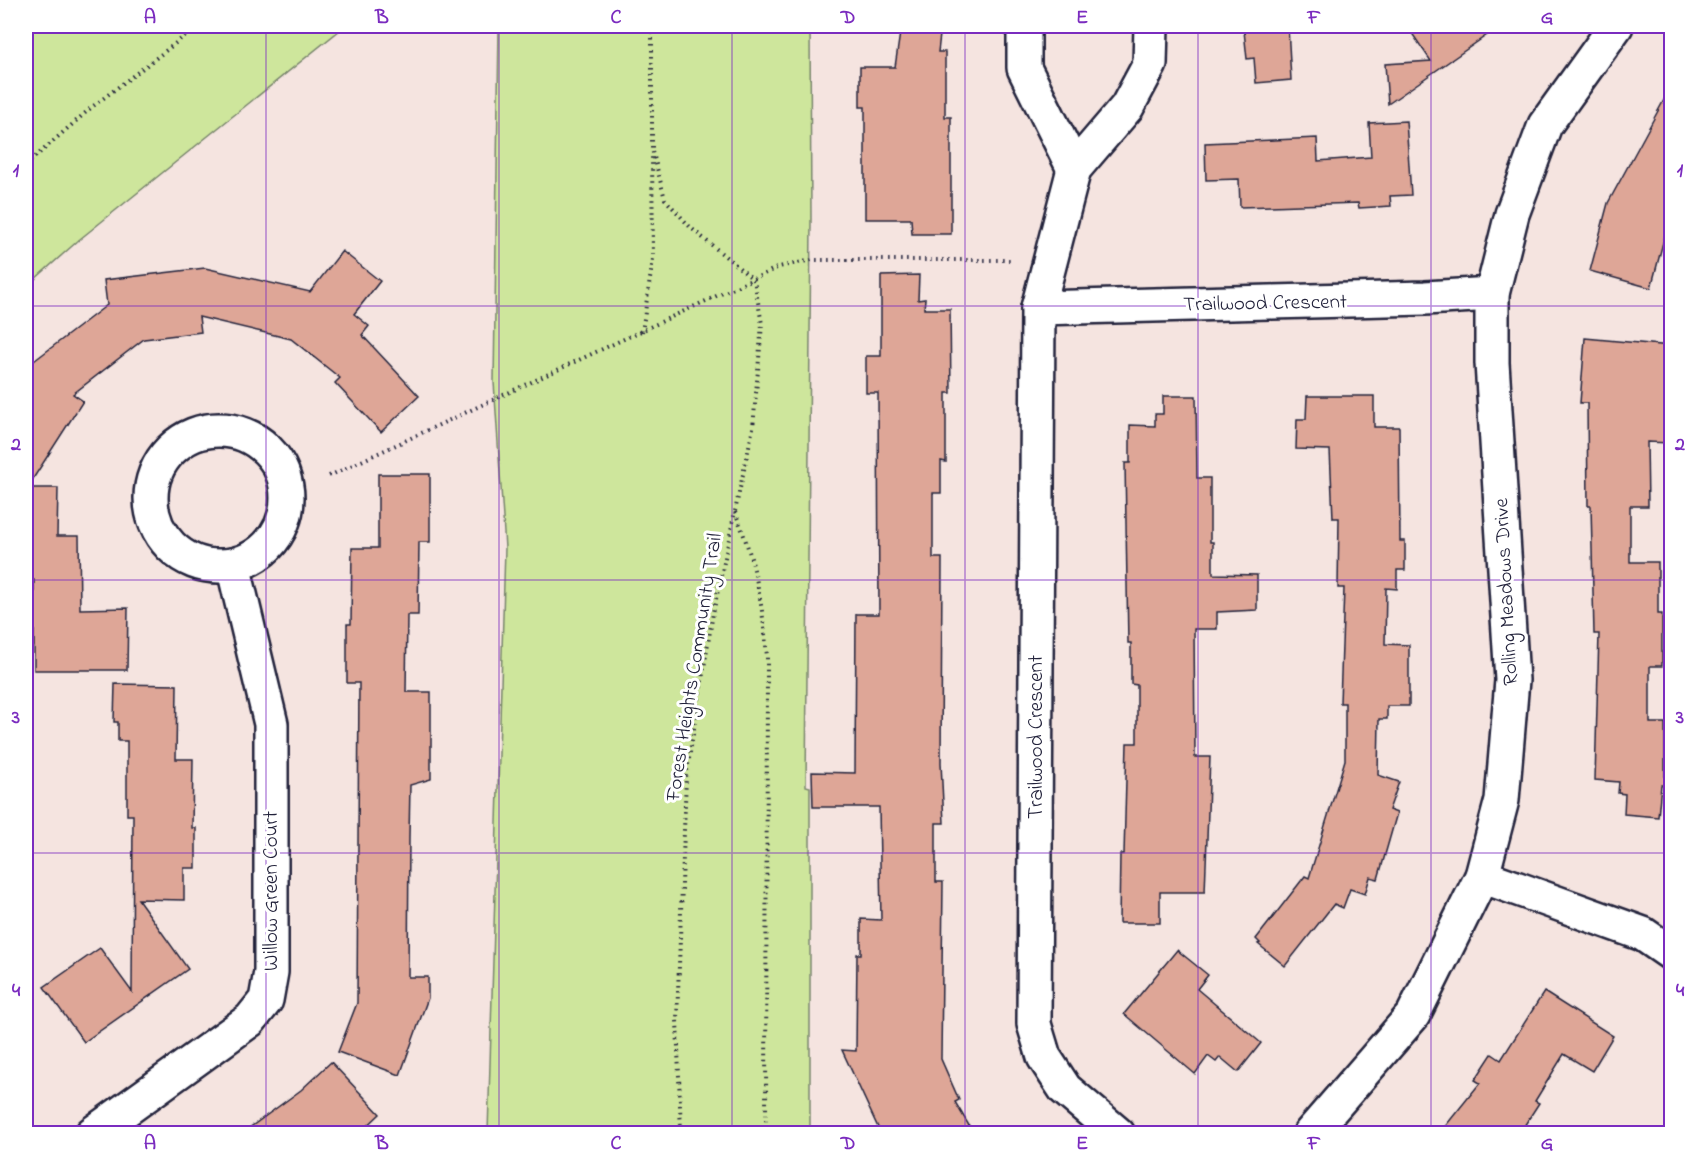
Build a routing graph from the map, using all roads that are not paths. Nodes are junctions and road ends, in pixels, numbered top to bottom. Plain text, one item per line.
1 (1024, 26) edge
2 (1151, 26) edge
3 (1616, 26) edge
4 (1074, 169) junction
5 (1491, 294) junction
6 (1038, 308) junction
7 (232, 565) junction
8 (1482, 876) junction
9 (1671, 954) edge
10 (92, 1134) edge
11 (1118, 1134) edge
12 (1310, 1134) edge

1 - 4 street
2 - 4 street, Trailwood Crescent
3 - 5 street, Rolling Meadows Drive
4 - 6 street, Trailwood Crescent
5 - 6 street, Trailwood Crescent
5 - 8 street, Rolling Meadows Drive
6 - 11 street, Trailwood Crescent
7 - 7 street
7 - 10 street, Willow Green Court
8 - 9 street
8 - 12 street, Rolling Meadows Drive

